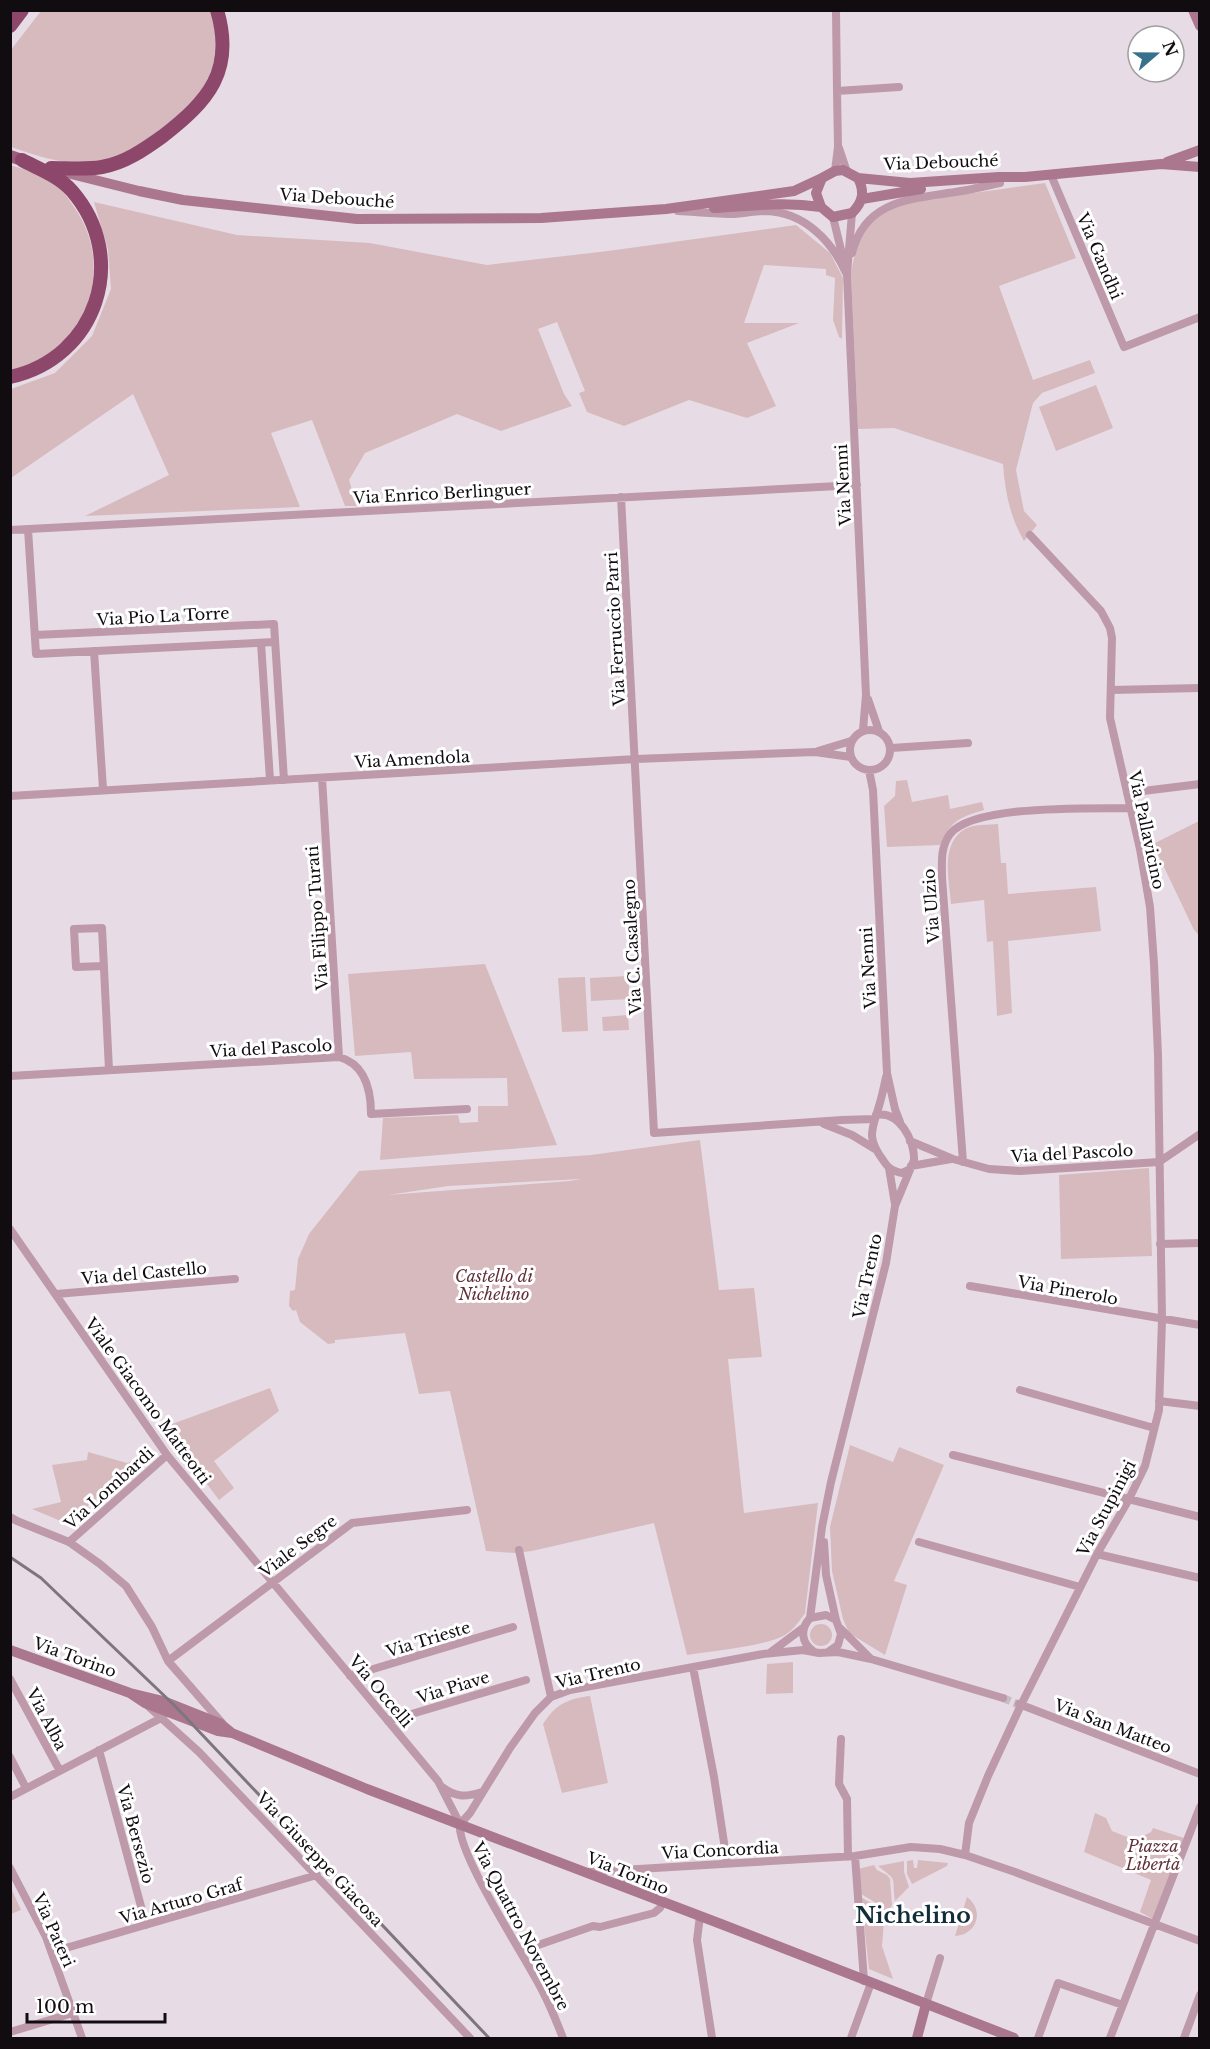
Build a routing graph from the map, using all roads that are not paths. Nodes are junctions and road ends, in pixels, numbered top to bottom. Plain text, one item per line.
1 (22, 10) edge
2 (217, 10) edge
3 (836, 10) edge
4 (1194, 10) edge
5 (10, 26) edge
6 (1200, 26) edge
7 (899, 87) dead end
8 (837, 91) junction
9 (838, 147) junction
10 (1200, 150) edge
11 (16, 158) edge
12 (1161, 164) junction
13 (1200, 167) edge
14 (51, 168) junction
15 (835, 171) junction
16 (847, 172) junction
17 (1051, 175) junction
18 (1026, 177) junction
19 (822, 178) junction
20 (858, 178) junction
21 (1000, 183) junction
22 (862, 200) junction
23 (820, 207) junction
24 (670, 210) junction
25 (852, 213) junction
26 (832, 216) junction
27 (847, 274) junction
28 (1200, 317) edge
29 (10, 377) edge
30 (857, 485) junction
31 (621, 497) junction
32 (28, 529) junction
33 (10, 530) edge
34 (1030, 535) dead end
35 (35, 635) junction
36 (261, 642) junction
37 (275, 642) junction
38 (94, 651) junction
39 (1200, 688) edge
40 (1111, 690) junction
41 (866, 695) junction
42 (863, 730) junction
43 (879, 731) junction
44 (851, 741) junction
45 (968, 743) dead end
46 (891, 748) junction
47 (815, 752) junction
48 (851, 757) junction
49 (636, 759) junction
50 (873, 770) junction
51 (322, 778) junction
52 (270, 780) junction
53 (284, 780) junction
54 (1200, 784) edge
55 (103, 789) junction
56 (1127, 794) junction
57 (10, 796) edge
58 (1130, 808) junction
59 (104, 966) junction
60 (339, 1057) junction
61 (110, 1070) junction
62 (887, 1073) junction
63 (10, 1076) edge
64 (467, 1109) dead end
65 (875, 1117) junction
66 (820, 1122) junction
67 (903, 1128) junction
68 (1200, 1134) edge
69 (910, 1141) junction
70 (875, 1150) junction
71 (952, 1159) junction
72 (963, 1162) junction
73 (1159, 1162) junction
74 (889, 1168) junction
75 (910, 1168) junction
76 (895, 1206) junction
77 (10, 1229) edge
78 (1200, 1243) edge
79 (1161, 1244) junction
80 (235, 1279) dead end
81 (970, 1286) dead end
82 (56, 1294) junction
83 (1162, 1320) junction
84 (1200, 1325) edge
85 (1020, 1390) dead end
86 (1159, 1401) junction
87 (1200, 1406) edge
88 (1154, 1428) junction
89 (167, 1455) junction
90 (953, 1455) dead end
91 (1128, 1501) junction
92 (467, 1510) dead end
93 (10, 1517) edge
94 (1200, 1517) edge
95 (822, 1527) junction
96 (69, 1542) junction
97 (919, 1542) dead end
98 (519, 1550) dead end
99 (1097, 1554) junction
100 (1200, 1578) edge
101 (272, 1583) junction
102 (1080, 1587) junction
103 (810, 1618) junction
104 (836, 1620) junction
105 (513, 1627) dead end
106 (803, 1628) junction
107 (840, 1628) junction
108 (10, 1650) edge
109 (814, 1651) junction
110 (828, 1652) junction
111 (770, 1653) junction
112 (871, 1659) junction
113 (168, 1661) junction
114 (693, 1667) junction
115 (350, 1676) junction
116 (10, 1678) edge
117 (526, 1680) dead end
118 (130, 1693) junction
119 (551, 1697) junction
120 (1003, 1698) tunnel mouth
121 (1019, 1704) junction
122 (164, 1716) junction
123 (388, 1721) junction
124 (232, 1733) junction
125 (841, 1739) dead end
126 (99, 1750) junction
127 (10, 1757) edge
128 (60, 1771) junction
129 (1200, 1774) edge
130 (441, 1787) junction
131 (26, 1788) junction
132 (482, 1792) junction
133 (10, 1797) edge
134 (1200, 1807) edge
135 (460, 1824) junction
136 (964, 1855) junction
137 (851, 1856) junction
138 (727, 1862) junction
139 (10, 1868) edge
140 (628, 1869) junction
141 (587, 1872) junction
142 (317, 1875) junction
143 (626, 1887) junction
144 (662, 1903) junction
145 (700, 1916) junction
146 (1154, 1924) junction
147 (146, 1925) junction
148 (1200, 1941) edge
149 (520, 1951) junction
150 (52, 1952) junction
151 (940, 1958) dead end
152 (868, 1982) junction
153 (1200, 1995) edge
154 (926, 2004) junction
155 (1123, 2005) junction
156 (73, 2013) junction
157 (10, 2032) edge
158 (82, 2038) edge
159 (470, 2038) edge
160 (563, 2038) edge
161 (712, 2038) edge
162 (851, 2038) edge
163 (917, 2038) edge
164 (1014, 2038) edge
165 (1038, 2038) edge
166 (1110, 2038) edge
167 (1184, 2038) edge

1 - 5 highway
2 - 14 highway
3 - 8 street
4 - 6 main road
7 - 8 street
8 - 9 street
9 - 15 street
9 - 16 street
10 - 12 main road, Via Debouché
11 - 14 main road, Via Debouché
11 - 29 highway
12 - 13 main road, Via Debouché
12 - 17 main road, Via Debouché
14 - 24 main road, Via Debouché
15 - 16 main road, Via Debouché
15 - 19 main road, Via Debouché
16 - 20 main road, Via Debouché
17 - 18 main road, Via Debouché
17 - 28 street, Via Gandhi
18 - 20 main road, Via Debouché
18 - 21 main road, Via Debouché
19 - 23 main road
19 - 24 main road, Via Debouché
20 - 22 main road
21 - 22 main road, Via Debouché
21 - 27 street, Via Nenni
22 - 25 main road
23 - 24 main road, Via Debouché
23 - 26 main road, Via Debouché
24 - 27 street, Via Nenni
25 - 26 main road
25 - 27 street, Via Nenni
26 - 27 street, Via Nenni
27 - 30 street, Via Nenni
30 - 31 street, Via Enrico Berlinguer
30 - 41 street, Via Nenni
31 - 32 street, Via Enrico Berlinguer
31 - 49 street, Via Ferruccio Parri
32 - 33 street, Via Enrico Berlinguer
32 - 35 street
34 - 40 street, Via Pallavicino
35 - 37 street, Via Pio La Torre
35 - 38 street, Via Pio La Torre
36 - 37 street, Via Pio La Torre
36 - 38 street, Via Pio La Torre
36 - 52 street
37 - 53 street
38 - 55 street, Via Pio La Torre
39 - 40 street
40 - 56 street, Via Pallavicino
41 - 42 street, Via Nenni
41 - 43 street, Via Nenni
42 - 43 street
42 - 44 street
43 - 46 street
44 - 47 street, Via Amendola
44 - 48 street
45 - 46 street
46 - 50 street
47 - 48 street, Via Amendola
47 - 49 street, Via Amendola
48 - 50 street
49 - 51 street, Via Amendola
49 - 66 street, Via C. Casalegno
50 - 62 street, Via Nenni
51 - 53 street, Via Amendola
51 - 60 street, Via Filippo Turati
52 - 53 street, Via Amendola
52 - 55 street, Via Amendola
54 - 56 street
55 - 57 street, Via Amendola
56 - 58 street, Via Pallavicino
58 - 72 street, Via Ulzio
58 - 73 street, Via Pallavicino
59 - 59 street
59 - 61 street
60 - 61 street, Via del Pascolo
60 - 64 street, Via del Pascolo
61 - 63 street, Via del Pascolo
62 - 65 street, Via Nenni
62 - 67 street, Via Nenni
65 - 66 street
65 - 67 street
65 - 70 street, Via Nenni
66 - 70 street
67 - 69 street, Via Nenni
68 - 73 street
69 - 71 street, Via del Pascolo
69 - 75 street
70 - 74 street
71 - 72 street, Via del Pascolo
71 - 75 street, Via del Pascolo
72 - 73 street, Via del Pascolo
73 - 79 street, Via Stupinigi
74 - 75 street, Via del Pascolo
74 - 76 street, Via Trento
75 - 76 street, Via Trento
76 - 95 street, Via Trento
77 - 82 street, Viale Giacomo Matteotti
78 - 79 street
79 - 83 street, Via Stupinigi
80 - 82 street, Via del Castello
81 - 83 street, Via Pinerolo
82 - 89 street, Viale Giacomo Matteotti
83 - 84 street, Via Pinerolo
83 - 86 street, Via Stupinigi
85 - 88 street
86 - 87 street
86 - 88 street, Via Stupinigi
88 - 91 street, Via Stupinigi
89 - 96 street, Via Lombardi
89 - 101 street, Viale Giacomo Matteotti
90 - 91 street
91 - 94 street
91 - 99 street, Via Stupinigi
92 - 101 street, Viale Segre
93 - 96 street
95 - 103 street, Via Trento
95 - 104 street, Via Trento
96 - 113 street
97 - 102 street
98 - 119 street
99 - 100 street
99 - 102 street, Via Stupinigi
101 - 113 street, Viale Segre
101 - 115 street, Via Occelli
102 - 121 street, Via Stupinigi
103 - 104 street
103 - 106 street
104 - 107 street
105 - 115 street, Via Trieste
106 - 109 street
106 - 111 street, Via Trento
107 - 110 street
107 - 112 street
108 - 118 main road, Via Torino
109 - 110 street
109 - 111 street, Via Trento
110 - 112 street
111 - 114 street, Via Trento
112 - 120 street
113 - 124 street
114 - 119 street, Via Trento
114 - 138 street
115 - 123 street, Via Occelli
116 - 128 street, Via Alba
117 - 123 street, Via Piave
118 - 122 main road, Via Torino
118 - 124 main road, Via Torino
119 - 132 street, Via Trento
121 - 129 street, Via San Matteo
121 - 136 street, Via Stupinigi
122 - 124 main road, Via Torino
122 - 126 street
122 - 142 street, Via Giuseppe Giacosa
123 - 130 street, Via Occelli
124 - 135 main road, Via Torino
125 - 137 street
126 - 128 street
126 - 147 street, Via Bersezio
127 - 131 street
128 - 131 street
130 - 132 street
130 - 135 street, Via Occelli
131 - 133 street
132 - 135 street, Via Trento
134 - 146 street
135 - 141 main road, Via Torino
135 - 149 street, Via Quattro Novembre
136 - 137 street, Via Concordia
136 - 146 street, Via Concordia
137 - 138 street, Via Concordia
137 - 152 street
138 - 140 street, Via Concordia
139 - 150 street, Via Pateri
140 - 141 street, Via Concordia
140 - 143 street
141 - 143 main road, Via Torino
142 - 147 street, Via Arturo Graf
142 - 159 street, Via Giuseppe Giacosa
143 - 144 main road, Via Torino
144 - 145 main road, Via Torino
144 - 149 street
145 - 152 main road, Via Torino
145 - 161 street
146 - 148 street, Via Concordia
146 - 155 street
147 - 150 street, Via Arturo Graf
149 - 160 street, Via Quattro Novembre
150 - 156 street, Via Pateri
151 - 154 street
152 - 154 main road, Via Torino
152 - 162 street
153 - 167 street
154 - 163 main road
154 - 164 main road, Via Torino
155 - 165 street
155 - 166 street
156 - 157 street
156 - 158 street, Via Pateri

